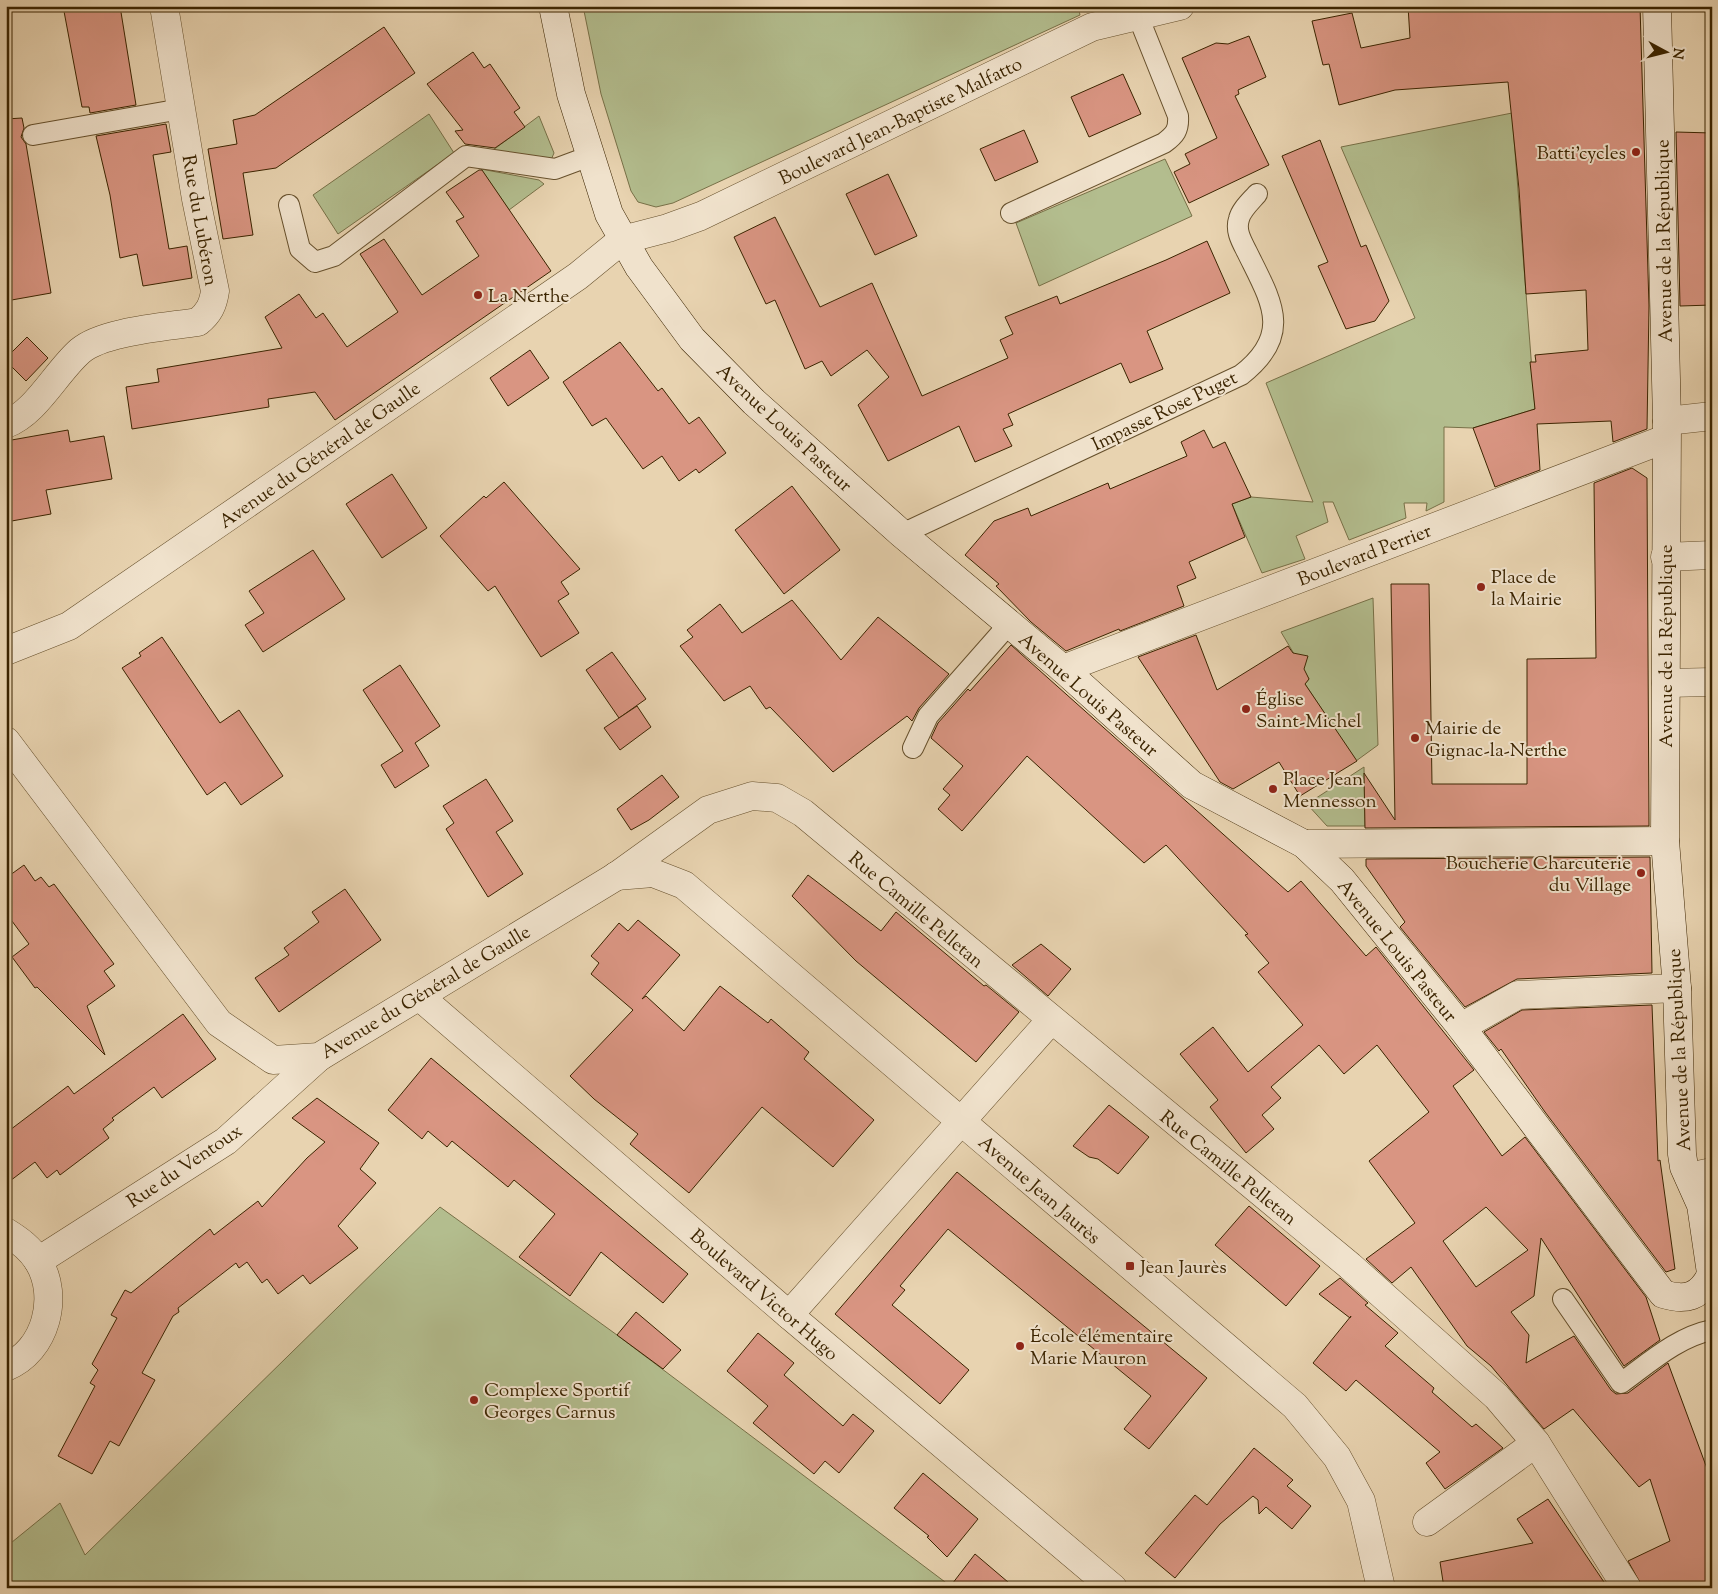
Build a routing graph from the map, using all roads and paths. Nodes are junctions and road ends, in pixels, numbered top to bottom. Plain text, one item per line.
1 (164, 6) edge
2 (553, 6) edge
3 (1180, 6) edge
4 (1657, 6) edge
5 (1138, 16) junction
6 (181, 109) junction
7 (33, 135) dead end
8 (590, 156) junction
9 (1256, 194) dead end
10 (289, 205) dead end
11 (1011, 213) dead end
12 (622, 240) junction
13 (1712, 416) edge
14 (6, 424) edge
15 (1666, 430) junction
16 (902, 534) junction
17 (1712, 555) edge
18 (1666, 557) junction
19 (1009, 624) junction
20 (6, 651) edge
21 (1063, 669) junction
22 (1712, 682) edge
23 (1666, 683) junction
24 (6, 741) edge
25 (913, 748) dead end
26 (777, 798) joint
27 (1665, 841) junction
28 (1304, 844) junction
29 (615, 876) junction
30 (1677, 988) junction
31 (420, 997) junction
32 (1051, 1020) junction
33 (1461, 1027) junction
34 (319, 1056) junction
35 (961, 1121) junction
36 (1700, 1174) edge
37 (6, 1232) edge
38 (38, 1261) junction
39 (1711, 1278) edge
40 (1563, 1299) dead end
41 (789, 1315) junction
42 (1712, 1330) edge
43 (6, 1367) edge
44 (1536, 1443) junction
45 (1427, 1522) dead end
46 (1113, 1588) edge
47 (1381, 1588) edge
48 (1627, 1588) edge

1 - 6 street, Rue du Lubéron
2 - 8 street, Avenue Louis Pasteur
3 - 5 street, Boulevard Jean-Baptiste Malfatto
4 - 15 street, Avenue de la République
5 - 11 lane
5 - 12 street, Boulevard Jean-Baptiste Malfatto
6 - 7 lane
6 - 14 street, Rue du Lubéron
8 - 10 lane
8 - 12 street, Avenue Louis Pasteur
9 - 16 lane, Impasse Rose Puget
12 - 16 street, Avenue Louis Pasteur
12 - 20 street, Avenue du Général de Gaulle
13 - 15 street, Boulevard Perrier
15 - 18 street, Avenue de la République
15 - 21 street, Boulevard Perrier
16 - 19 street, Avenue Louis Pasteur
17 - 18 street
18 - 23 street, Avenue de la République
19 - 21 street, Avenue Louis Pasteur
19 - 25 lane
21 - 28 street, Avenue Louis Pasteur
22 - 23 street
23 - 27 street, Avenue de la République
24 - 34 street, Avenue du Général de Gaulle
26 - 29 street, Avenue du Général de Gaulle
26 - 32 street, Rue Camille Pelletan
27 - 28 street
27 - 30 street, Avenue de la République
28 - 33 street, Avenue Louis Pasteur
29 - 31 street, Avenue du Général de Gaulle
29 - 35 street, Avenue Jean Jaurès
30 - 33 street
30 - 36 street, Avenue de la République
31 - 34 street, Avenue du Général de Gaulle
31 - 41 street, Boulevard Victor Hugo
32 - 35 street
32 - 44 street, Rue Camille Pelletan
33 - 39 street, Avenue Louis Pasteur
34 - 38 street, Rue du Ventoux
35 - 41 street
35 - 47 street, Avenue Jean Jaurès
36 - 39 street, Avenue de la République
37 - 38 street
38 - 43 street
40 - 42 lane
41 - 46 street, Boulevard Victor Hugo
44 - 45 street
44 - 48 street, Rue Camille Pelletan

